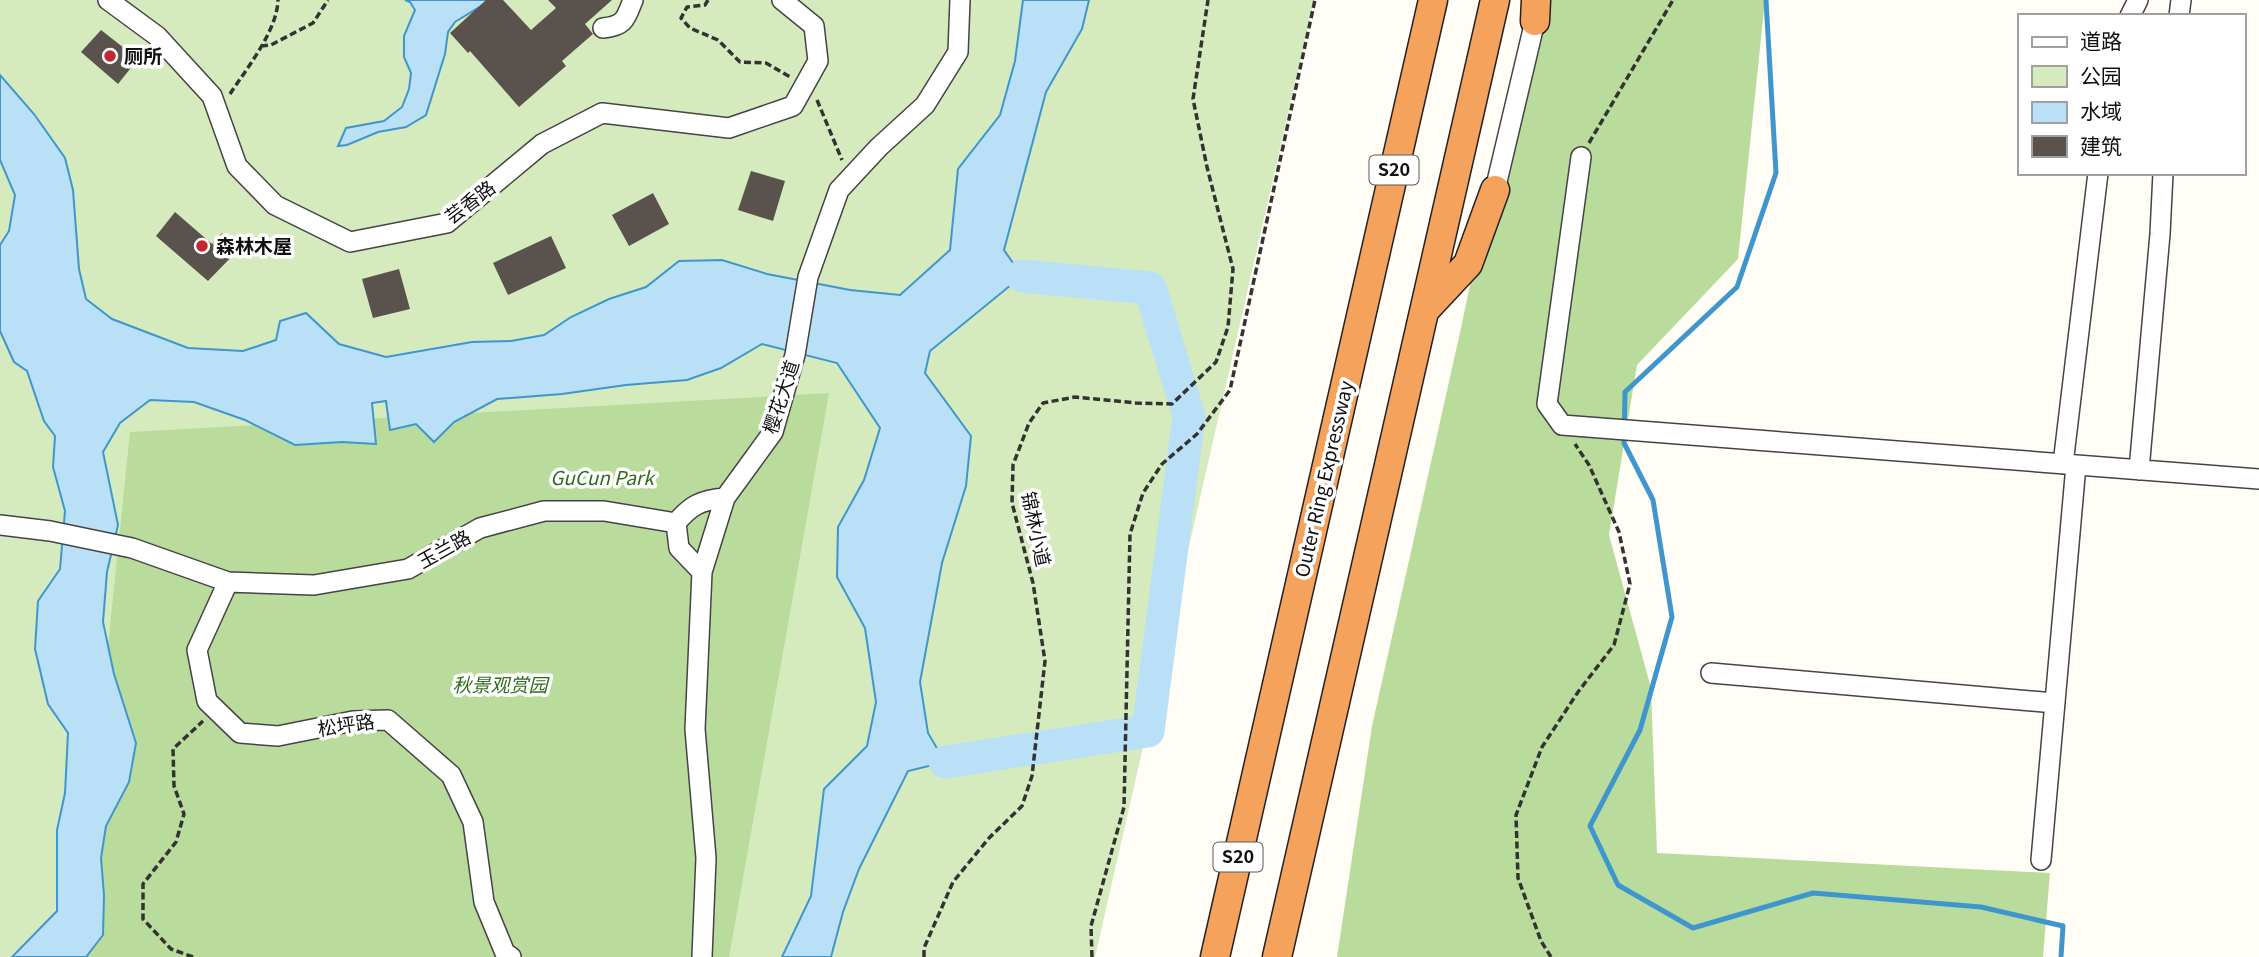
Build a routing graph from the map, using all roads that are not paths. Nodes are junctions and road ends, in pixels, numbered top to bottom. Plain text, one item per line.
1 (108, 0) edge
2 (633, 0) edge
3 (782, 0) edge
4 (960, 0) edge
5 (1433, 0) edge
6 (1495, 0) edge
7 (1535, 10) edge
8 (603, 28) dead end
9 (1581, 157) road end
10 (2098, 175) edge
11 (2163, 175) edge
12 (1496, 190) joint
13 (1424, 310) junction
14 (2069, 464) junction
15 (2133, 470) junction
16 (2259, 479) edge
17 (725, 498) junction
18 (676, 523) junction
19 (0, 524) edge
20 (702, 572) junction
21 (228, 582) junction
22 (1711, 673) dead end
23 (2055, 703) junction
24 (2041, 860) dead end
25 (1283, 929) junction
26 (511, 957) edge
27 (702, 957) edge
28 (1215, 957) edge
29 (1277, 957) edge
30 (1290, 957) edge

1 - 3 street, 芸香路
2 - 8 street
4 - 17 street, 樱花大道
5 - 28 highway, Outer Ring Expressway / S20
6 - 13 highway
7 - 12 street
9 - 14 street
10 - 14 street
11 - 15 street
12 - 13 highway
13 - 25 highway
14 - 15 street
14 - 23 street
15 - 16 street
17 - 18 street
17 - 20 street, 樱花大道
18 - 20 street
18 - 21 street, 玉兰路
19 - 21 street, 玉兰路
20 - 27 street
21 - 26 street, 松坪路
22 - 23 street
23 - 24 street
25 - 29 highway
25 - 30 highway

